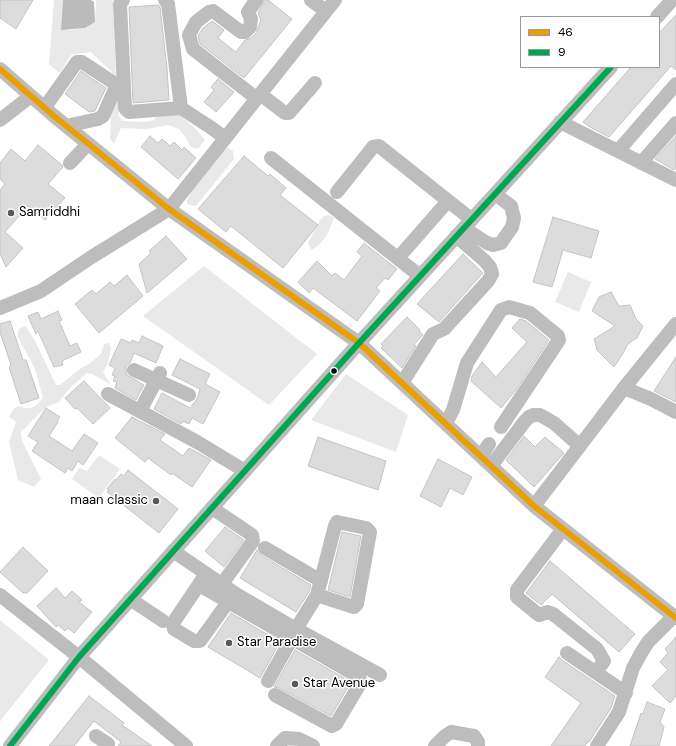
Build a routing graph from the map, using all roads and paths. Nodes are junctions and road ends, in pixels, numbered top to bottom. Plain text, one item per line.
1 (123, 0) edge
2 (165, 0) edge
3 (256, 0) edge
4 (311, 0) edge
5 (672, 0) edge
6 (330, 5) edge
7 (658, 16) edge
8 (610, 68) edge
9 (0, 69) edge
10 (315, 83) dead end
11 (676, 84) edge
12 (31, 96) junction
13 (258, 96) junction
14 (44, 108) junction
15 (181, 108) junction
16 (2, 119) edge
17 (560, 122) junction
18 (676, 123) edge
19 (66, 126) junction
20 (225, 138) junction
21 (88, 144) junction
22 (618, 151) junction
23 (271, 158) dead end
24 (70, 163) dead end
25 (642, 163) junction
26 (676, 180) edge
27 (337, 192) dead end
28 (495, 194) junction
29 (448, 201) junction
30 (169, 209) junction
31 (464, 228) junction
32 (398, 258) junction
33 (420, 276) junction
34 (0, 308) edge
35 (676, 324) edge
36 (359, 343) junction
37 (134, 370) dead end
38 (158, 376) junction
39 (402, 382) junction
40 (624, 388) junction
41 (108, 394) dead end
42 (189, 395) dead end
43 (140, 411) junction
44 (676, 412) edge
45 (446, 423) junction
46 (502, 427) dead end
47 (490, 444) dead end
48 (580, 446) junction
49 (480, 456) junction
50 (491, 466) junction
51 (245, 470) junction
52 (534, 506) junction
53 (212, 508) junction
54 (563, 529) junction
55 (265, 548) dead end
56 (173, 551) junction
57 (202, 580) junction
58 (321, 581) junction
59 (227, 594) junction
60 (0, 595) edge
61 (317, 595) junction
62 (130, 599) junction
63 (673, 615) edge
64 (163, 621) dead end
65 (294, 634) junction
66 (567, 653) dead end
67 (79, 657) junction
68 (601, 665) dead end
69 (380, 675) dead end
70 (268, 681) dead end
71 (626, 694) junction
72 (275, 695) dead end
73 (96, 736) dead end
74 (16, 744) edge
75 (108, 746) edge
76 (186, 746) edge
77 (277, 746) edge
78 (313, 746) edge
79 (435, 746) edge
80 (478, 746) edge
81 (597, 746) edge

1 - 15 street
2 - 15 street
3 - 13 street
4 - 6 street
5 - 7 street
6 - 13 street
8 - 17 street
9 - 12 street
10 - 13 street
11 - 22 street
12 - 14 street
12 - 16 street
13 - 20 street
14 - 19 street
14 - 19 street
15 - 20 street
17 - 22 street
17 - 28 street
18 - 25 street
19 - 21 street
20 - 30 street
21 - 24 street
21 - 30 street
22 - 25 street
23 - 32 street
25 - 26 street
27 - 29 street
28 - 31 street
28 - 31 street
29 - 31 street
29 - 32 street
30 - 34 street
30 - 36 street
31 - 33 street
31 - 39 street
32 - 33 street
33 - 36 street
35 - 40 street
36 - 39 street
36 - 51 street
37 - 38 street
38 - 42 street
38 - 43 street
39 - 45 street
40 - 44 street
40 - 48 street
41 - 43 street
43 - 51 street
45 - 46 street
45 - 49 street
47 - 49 street
48 - 50 street
48 - 52 street
49 - 50 street
50 - 52 street
51 - 53 street
52 - 54 street
53 - 56 street
53 - 59 street
54 - 63 street
54 - 68 street
55 - 58 street
56 - 57 street
56 - 62 street
57 - 59 street
57 - 59 street
58 - 61 street
58 - 61 street
59 - 65 street
60 - 67 street
61 - 65 street
62 - 64 street
62 - 67 street
63 - 71 street
65 - 69 street
65 - 70 street
65 - 72 street
66 - 71 street
67 - 74 street
67 - 76 street
71 - 81 street
73 - 75 street
77 - 78 street
79 - 80 street

